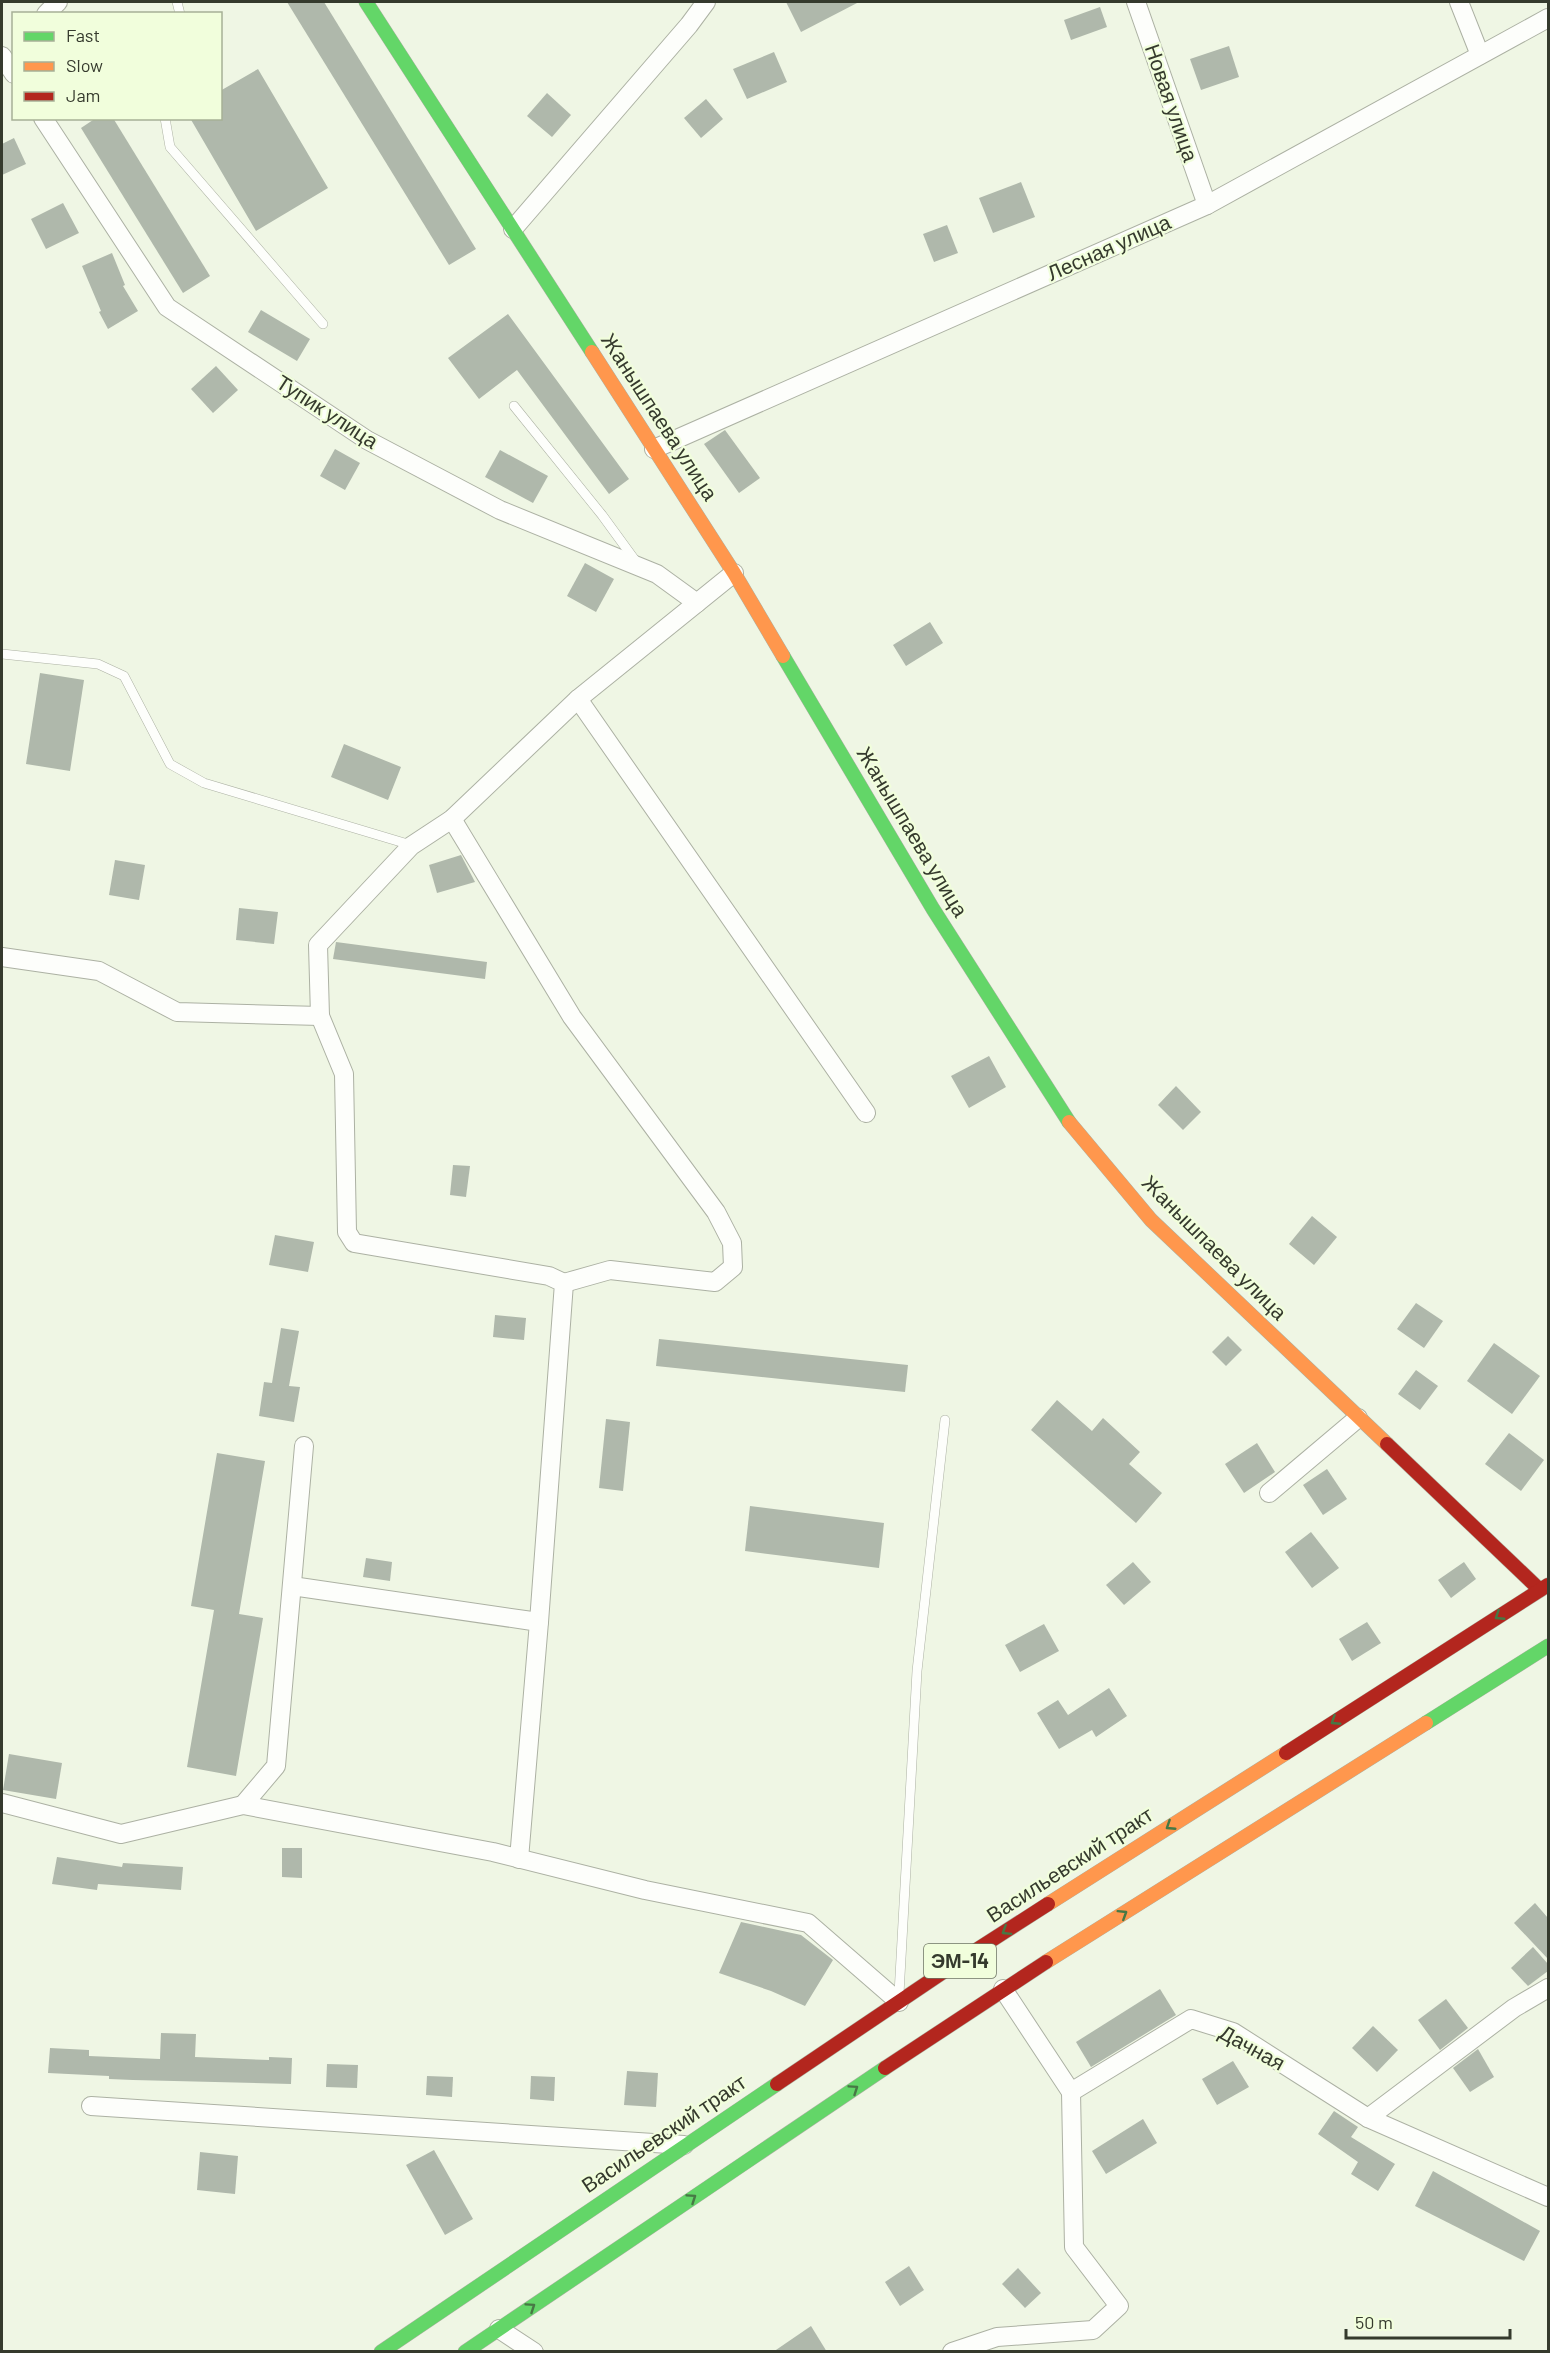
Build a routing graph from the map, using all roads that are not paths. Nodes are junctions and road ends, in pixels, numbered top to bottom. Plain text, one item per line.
1 (366, 2) edge
2 (706, 2) edge
3 (1136, 2) edge
4 (1459, 2) edge
5 (1548, 18) edge
6 (1480, 55) junction
7 (44, 120) edge
8 (165, 120) edge
9 (1207, 205) junction
10 (513, 229) junction
11 (323, 324) dead end
12 (514, 406) dead end
13 (654, 449) junction
14 (640, 567) junction
15 (734, 573) junction
16 (697, 603) junction
17 (2, 654) edge
18 (578, 699) junction
19 (452, 819) junction
20 (411, 846) junction
21 (2, 957) edge
22 (320, 1016) junction
23 (866, 1113) dead end
24 (564, 1283) junction
25 (1358, 1418) junction
26 (945, 1420) dead end
27 (304, 1446) dead end
28 (1269, 1493) dead end
29 (292, 1586) junction
30 (1544, 1588) edge
31 (539, 1622) junction
32 (1548, 1646) edge
33 (2, 1803) edge
34 (243, 1805) junction
35 (519, 1858) junction
36 (1548, 1988) edge
37 (1003, 1989) junction
38 (899, 2002) junction
39 (1071, 2092) junction
40 (91, 2106) dead end
41 (1368, 2118) junction
42 (684, 2145) junction
43 (1548, 2197) edge
44 (499, 2329) junction
45 (381, 2352) edge
46 (465, 2352) edge
47 (534, 2352) edge
48 (952, 2352) edge

1 - 10 main road, Жанышпаева улица
2 - 10 street
3 - 9 street, Новая улица
4 - 6 street
5 - 6 street, Лесная улица
6 - 9 street, Лесная улица
7 - 14 street, Тупик улица
8 - 11 lane
9 - 13 street, Лесная улица
10 - 13 main road, Жанышпаева улица
12 - 14 lane
13 - 15 main road, Жанышпаева улица
14 - 16 street, Тупик улица
15 - 16 street
15 - 25 main road, Жанышпаева улица
16 - 18 street
17 - 20 lane
18 - 19 street
18 - 23 street
19 - 20 street
19 - 24 street
20 - 22 street
21 - 22 street
22 - 24 street
24 - 31 street
25 - 28 street
25 - 30 main road, Жанышпаева улица
26 - 38 lane
27 - 29 street
29 - 31 street
29 - 34 street
30 -> 38 main road, Васильевский тракт / ЭМ-14
31 - 35 street
37 -> 32 main road, ЭМ-14
33 - 34 street
34 - 35 street
35 - 38 street
36 - 41 street
37 - 39 street
44 -> 37 main road, ЭМ-14
38 - 42 main road, Васильевский тракт / ЭМ-14
39 - 41 street, Дачная
39 - 48 street
40 - 42 street
41 - 43 street, Дачная
42 - 45 main road, Васильевский тракт / ЭМ-14
44 - 46 main road, ЭМ-14
44 - 47 street

